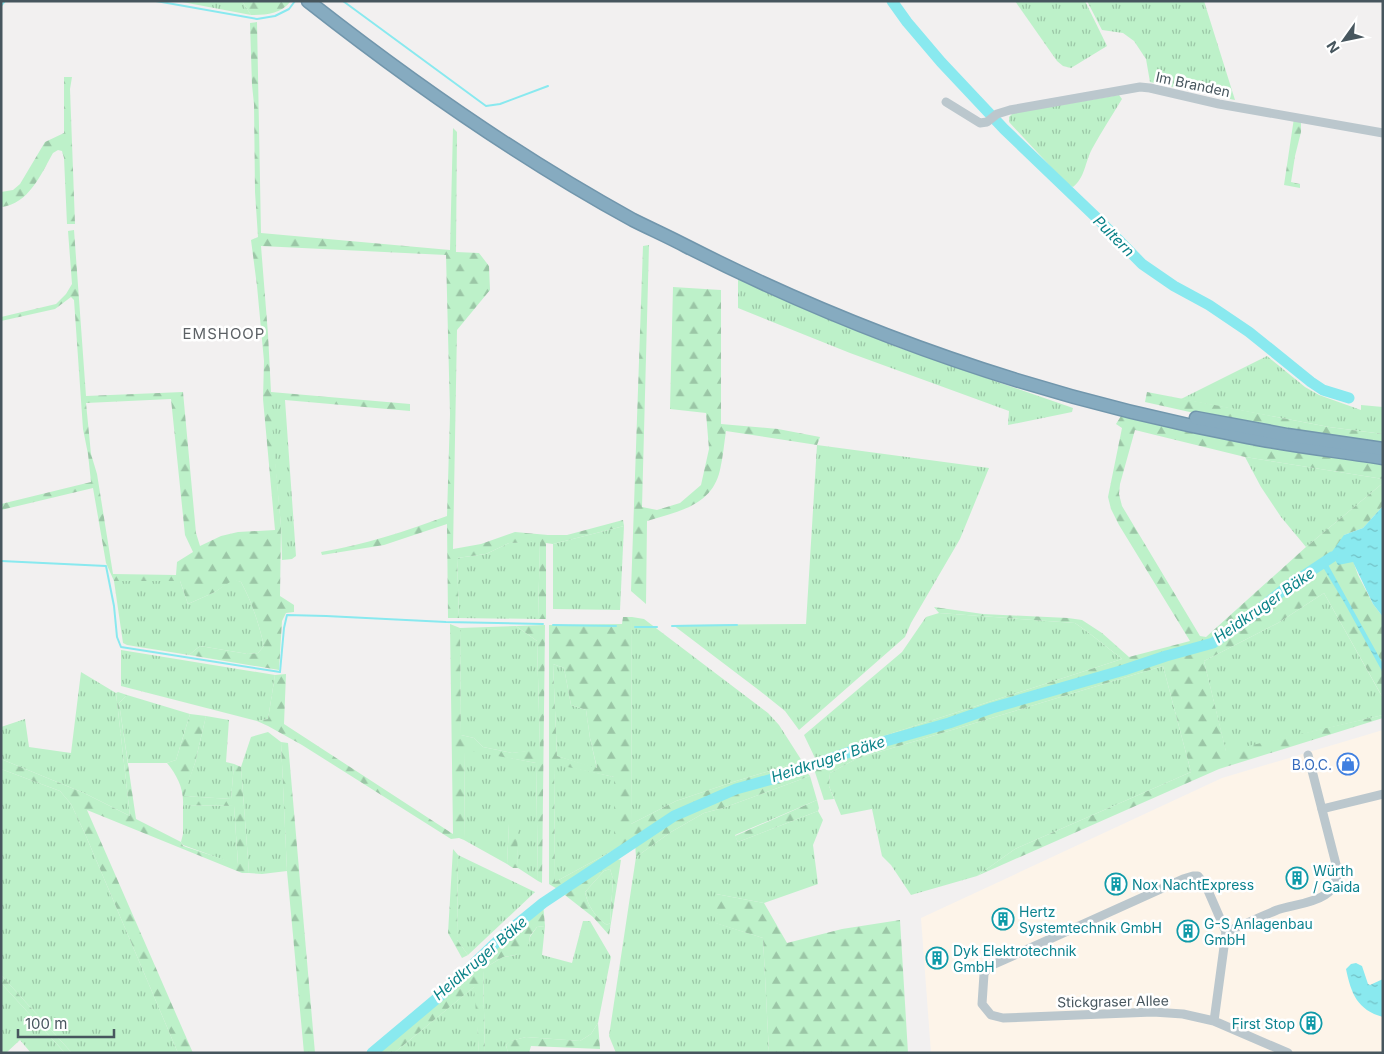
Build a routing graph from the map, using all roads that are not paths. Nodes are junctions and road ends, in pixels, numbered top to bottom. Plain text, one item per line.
1 (308, 1) edge
2 (319, 1) edge
3 (946, 102) dead end
4 (1383, 133) edge
5 (1383, 449) edge
6 (1383, 458) edge
7 (1308, 755) dead end
8 (1383, 794) edge
9 (1322, 809) junction
10 (1226, 932) junction
11 (1214, 1021) junction
12 (1288, 1053) edge

1 - 6 highway
2 - 5 highway
3 - 4 street, Im Branden
7 - 9 street
8 - 9 street
9 - 10 street
10 - 11 street
10 - 11 street, Stickgraser Allee
11 - 12 street, Stickgraser Allee

